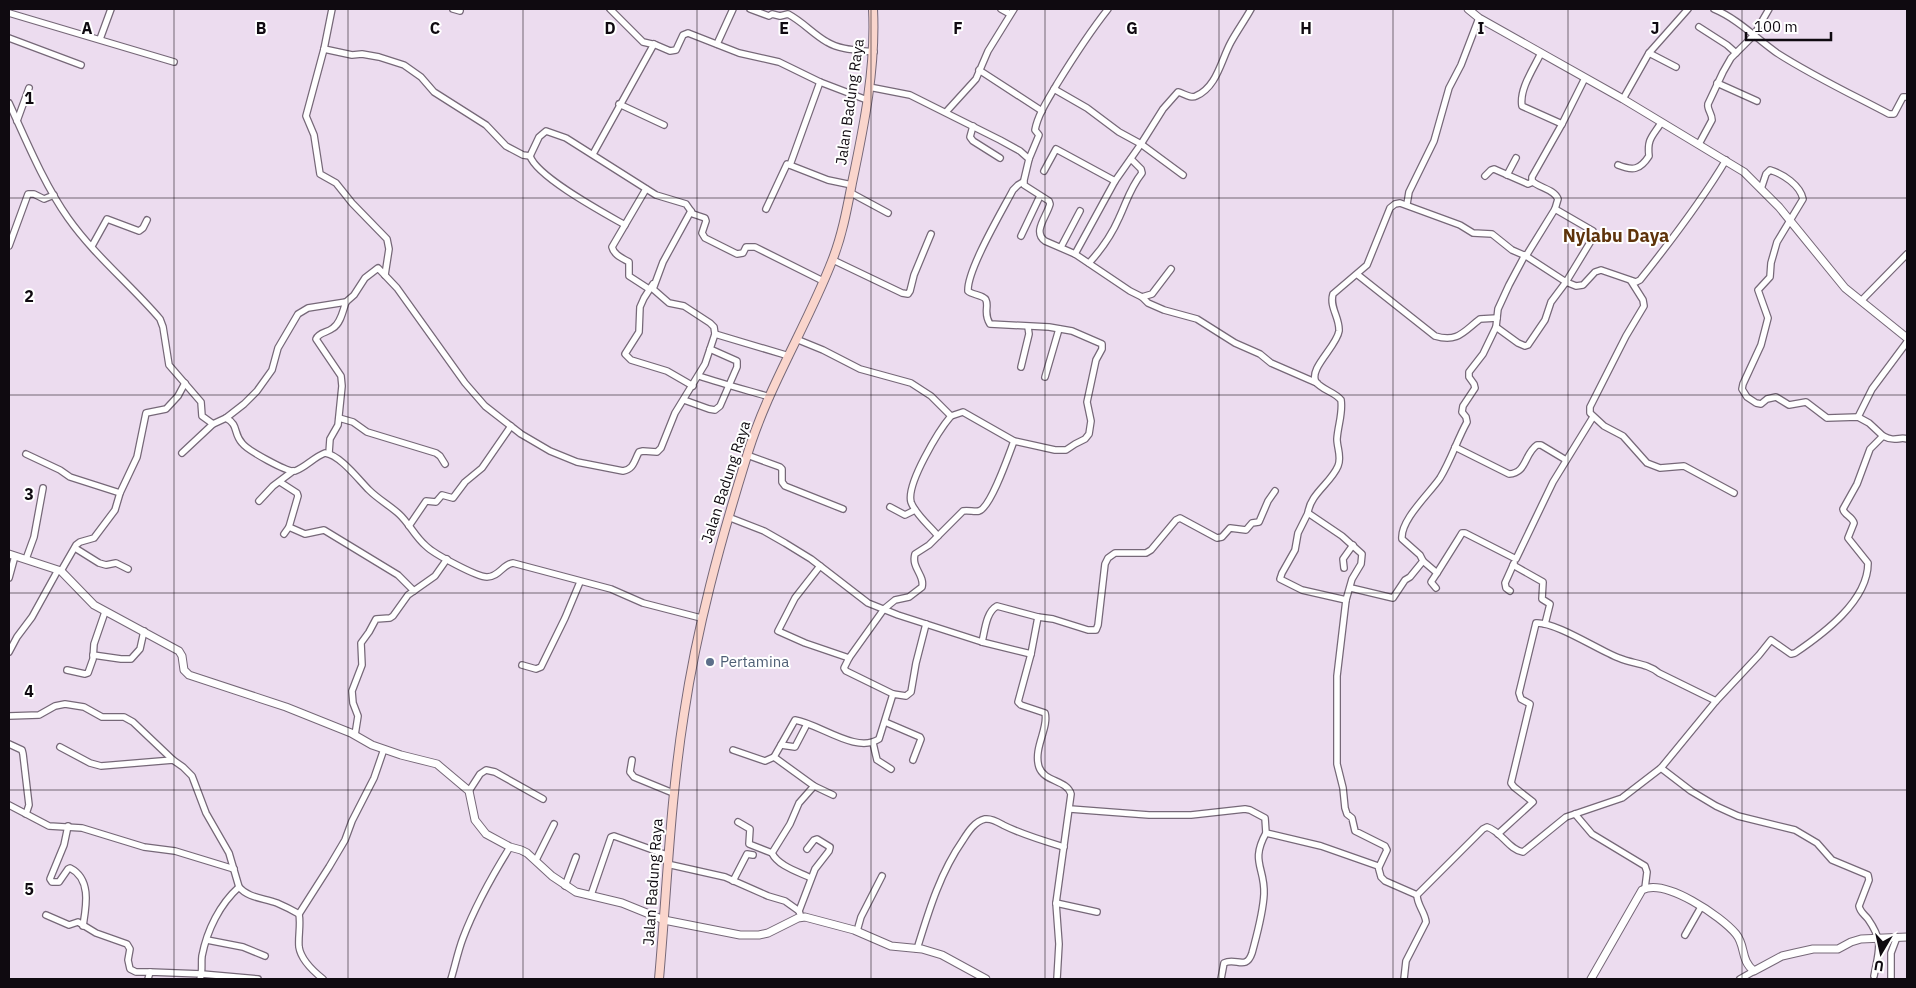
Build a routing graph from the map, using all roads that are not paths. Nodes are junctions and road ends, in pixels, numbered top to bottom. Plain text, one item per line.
1 (111, 9) edge
2 (332, 9) edge
3 (453, 9) edge
4 (610, 9) edge
5 (734, 9) edge
6 (750, 9) edge
7 (873, 9) edge
8 (1001, 9) edge
9 (1108, 9) edge
10 (1251, 9) edge
11 (1468, 9) edge
12 (1688, 9) edge
13 (1717, 9) edge
14 (1769, 9) edge
15 (460, 11) dead end
16 (1012, 11) edge
17 (9, 13) edge
18 (1478, 18) junction
19 (1699, 27) dead end
20 (1754, 35) junction
21 (9, 38) edge
22 (100, 39) junction
23 (654, 44) junction
24 (717, 44) junction
25 (324, 49) junction
26 (874, 52) junction
27 (1541, 53) junction
28 (1649, 53) junction
29 (1736, 53) junction
30 (174, 62) dead end
31 (81, 65) dead end
32 (1676, 67) dead end
33 (979, 70) junction
34 (1585, 78) junction
35 (820, 82) junction
36 (1717, 84) junction
37 (869, 86) junction
38 (29, 88) dead end
39 (1054, 89) junction
40 (1907, 97) edge
41 (1623, 99) junction
42 (867, 100) junction
43 (1757, 100) dead end
44 (9, 103) edge
45 (619, 104) junction
46 (1042, 111) junction
47 (946, 112) junction
48 (17, 121) junction
49 (1661, 123) junction
50 (1562, 124) junction
51 (664, 125) dead end
52 (972, 126) junction
53 (1141, 144) junction
54 (1699, 144) junction
55 (593, 154) junction
56 (530, 156) junction
57 (1000, 158) dead end
58 (1029, 158) junction
59 (1516, 158) dead end
60 (1131, 159) junction
61 (1726, 160) junction
62 (1618, 164) dead end
63 (790, 165) junction
64 (1044, 170) dead end
65 (1183, 174) dead end
66 (1507, 175) junction
67 (1485, 176) dead end
68 (1115, 181) junction
69 (1023, 182) junction
70 (1533, 182) junction
71 (646, 189) junction
72 (851, 189) junction
73 (1761, 189) junction
74 (54, 195) junction
75 (1040, 196) junction
76 (1407, 204) junction
77 (766, 209) dead end
78 (1555, 209) junction
79 (691, 211) junction
80 (1080, 211) dead end
81 (888, 213) dead end
82 (147, 220) dead end
83 (1791, 222) junction
84 (625, 225) junction
85 (931, 234) dead end
86 (1021, 236) dead end
87 (9, 246) edge
88 (92, 246) junction
89 (1060, 247) junction
90 (1075, 254) junction
91 (1907, 254) edge
92 (1525, 256) junction
93 (833, 260) junction
94 (1089, 263) junction
95 (1171, 269) dead end
96 (385, 274) junction
97 (1358, 274) junction
98 (823, 281) junction
99 (1631, 281) junction
100 (1566, 282) junction
101 (651, 287) junction
102 (1142, 297) junction
103 (1861, 301) junction
104 (346, 302) junction
105 (1497, 318) junction
106 (1028, 327) junction
107 (1496, 327) junction
108 (1059, 329) junction
109 (715, 334) junction
110 (796, 339) junction
111 (1907, 340) edge
112 (710, 349) junction
113 (789, 356) junction
114 (1021, 367) dead end
115 (699, 376) junction
116 (1045, 377) dead end
117 (1317, 383) junction
118 (185, 384) junction
119 (693, 386) junction
120 (728, 386) junction
121 (770, 397) junction
122 (684, 400) junction
123 (951, 416) junction
124 (1592, 417) junction
125 (1858, 417) junction
126 (226, 418) junction
127 (339, 418) junction
128 (212, 424) junction
129 (511, 426) junction
130 (1883, 436) junction
131 (1907, 439) edge
132 (1014, 442) junction
133 (1455, 447) junction
134 (182, 453) dead end
135 (329, 453) junction
136 (26, 454) dead end
137 (747, 455) junction
138 (1566, 460) junction
139 (445, 464) dead end
140 (292, 471) junction
141 (280, 482) junction
142 (43, 488) dead end
143 (1275, 491) dead end
144 (120, 493) junction
145 (1734, 493) dead end
146 (259, 500) dead end
147 (890, 507) dead end
148 (843, 508) dead end
149 (916, 510) junction
150 (1308, 513) junction
151 (728, 517) junction
152 (410, 526) junction
153 (289, 527) junction
154 (284, 534) dead end
155 (938, 536) junction
156 (1353, 545) junction
157 (75, 548) junction
158 (12, 555) edge
159 (26, 559) junction
160 (447, 559) junction
161 (1423, 561) junction
162 (1514, 562) junction
163 (820, 566) junction
164 (1344, 568) dead end
165 (128, 569) dead end
166 (59, 570) junction
167 (1437, 573) junction
168 (9, 578) edge
169 (580, 582) junction
170 (1351, 588) junction
171 (1436, 588) dead end
172 (414, 590) junction
173 (1510, 591) dead end
174 (1346, 600) junction
175 (884, 609) junction
176 (105, 612) junction
177 (1038, 617) junction
178 (701, 618) junction
179 (926, 624) junction
180 (1545, 624) junction
181 (144, 631) junction
182 (982, 642) junction
183 (9, 652) edge
184 (1031, 654) junction
185 (93, 655) junction
186 (849, 658) junction
187 (522, 665) dead end
188 (67, 670) dead end
189 (893, 694) junction
190 (1716, 700) junction
191 (9, 716) edge
192 (885, 722) junction
193 (807, 724) junction
194 (355, 735) junction
195 (873, 743) junction
196 (9, 744) edge
197 (781, 745) junction
198 (60, 747) dead end
199 (384, 749) junction
200 (733, 750) dead end
201 (774, 757) junction
202 (173, 760) junction
203 (632, 760) dead end
204 (913, 760) dead end
205 (1661, 768) junction
206 (891, 769) dead end
207 (814, 786) junction
208 (469, 792) junction
209 (673, 793) junction
210 (833, 795) dead end
211 (543, 799) dead end
212 (9, 805) edge
213 (1070, 810) junction
214 (26, 814) junction
215 (1575, 814) junction
216 (738, 822) dead end
217 (554, 824) dead end
218 (68, 826) junction
219 (1266, 833) junction
220 (1498, 834) junction
221 (510, 847) junction
222 (1064, 847) junction
223 (808, 849) dead end
224 (772, 853) junction
225 (668, 855) junction
226 (753, 855) dead end
227 (576, 857) dead end
228 (536, 860) junction
229 (667, 864) junction
230 (1379, 867) junction
231 (234, 869) junction
232 (882, 876) dead end
233 (811, 878) junction
234 (733, 881) junction
235 (565, 886) junction
236 (239, 887) junction
237 (1646, 888) junction
238 (591, 895) junction
239 (1417, 895) junction
240 (1056, 903) junction
241 (1701, 907) junction
242 (1098, 912) dead end
243 (299, 914) junction
244 (800, 914) junction
245 (46, 915) dead end
246 (664, 920) junction
247 (83, 926) junction
248 (856, 930) junction
249 (1685, 935) dead end
250 (1897, 937) junction
251 (1907, 937) edge
252 (1879, 938) junction
253 (207, 940) junction
254 (917, 949) junction
255 (265, 956) dead end
256 (1754, 971) junction
257 (150, 972) junction
258 (1874, 976) dead end
259 (201, 977) edge
260 (148, 979) edge
261 (258, 979) edge
262 (323, 979) edge
263 (451, 979) edge
264 (659, 979) edge
265 (986, 979) edge
266 (1057, 979) edge
267 (1221, 979) edge
268 (1404, 979) edge
269 (1591, 979) edge
270 (1740, 979) edge
271 (1891, 979) edge

1 - 22 street
2 - 25 street
3 - 15 street
4 - 23 street
5 - 24 street
6 - 26 street
7 - 26 main road, Jalan Badung Raya
8 - 16 street
9 - 39 street
10 - 53 street
11 - 18 street
12 - 28 street
13 - 20 street
14 - 20 street
16 - 33 street
17 - 22 street
18 - 27 street
18 - 76 street
19 - 29 street
20 - 29 street
20 - 40 street
21 - 31 street
22 - 30 street
23 - 24 street
23 - 45 street
24 - 35 street
25 - 56 street
25 - 96 street
26 - 37 main road, Jalan Badung Raya
27 - 34 street
27 - 50 street
28 - 32 street
28 - 41 street
29 - 36 street
33 - 46 street
33 - 47 street
34 - 41 street
34 - 50 street
35 - 42 street
35 - 63 street
36 - 43 street
36 - 54 street
37 - 42 main road, Jalan Badung Raya
37 - 47 street
38 - 48 street
39 - 46 street
39 - 53 street
41 - 49 street
42 - 72 main road, Jalan Badung Raya
44 - 48 street
45 - 51 street
45 - 55 street
46 - 58 street
47 - 52 street
48 - 74 street
49 - 54 street
49 - 62 street
50 - 70 street
52 - 57 street
52 - 58 street
53 - 60 street
53 - 65 street
54 - 61 street
55 - 56 street
55 - 71 street
56 - 84 street
58 - 69 street
59 - 66 street
60 - 68 street
60 - 94 street
61 - 73 street
61 - 99 street
63 - 72 street
63 - 77 street
64 - 68 street
66 - 67 street
66 - 70 street
68 - 90 street
69 - 75 street
69 - 106 street
70 - 78 street
71 - 79 street
71 - 84 street
72 - 81 street
72 - 93 main road, Jalan Badung Raya
73 - 83 street
73 - 83 street
74 - 87 street
74 - 88 street
75 - 86 street
75 - 89 street
76 - 92 street
76 - 97 street
78 - 92 street
78 - 100 street
79 - 98 street
79 - 101 street
80 - 89 street
82 - 88 street
83 - 103 street
83 - 125 street
84 - 101 street
85 - 93 street
88 - 118 street
89 - 90 street
90 - 94 street
91 - 103 street
92 - 100 street
92 - 105 street
93 - 98 main road, Jalan Badung Raya
94 - 102 street
95 - 102 street
96 - 104 street
96 - 129 street
97 - 105 street
97 - 117 street
98 - 110 main road, Jalan Badung Raya
99 - 100 street
99 - 124 street
100 - 107 street
101 - 109 street
101 - 119 street
102 - 117 street
103 - 111 street
104 - 126 street
104 - 127 street
105 - 107 street
106 - 108 street
106 - 114 street
107 - 133 street
108 - 116 street
108 - 132 street
109 - 112 street
109 - 113 street
110 - 113 main road, Jalan Badung Raya
110 - 123 street
111 - 125 street
112 - 115 street
112 - 120 street
113 - 121 main road, Jalan Badung Raya
115 - 119 street
115 - 120 street
117 - 150 street
118 - 128 street
118 - 144 street
119 - 122 street
120 - 121 street
120 - 122 street
121 - 137 main road, Jalan Badung Raya
122 - 129 street
123 - 132 street
123 - 149 street
124 - 138 street
124 - 145 street
125 - 130 street
126 - 128 street
126 - 140 street
127 - 135 street
127 - 139 street
128 - 134 street
129 - 152 street
130 - 131 street
130 - 190 street
132 - 155 street
133 - 138 street
133 - 161 street
135 - 140 street
135 - 152 street
136 - 144 street
137 - 148 street
137 - 151 main road, Jalan Badung Raya
138 - 162 street
140 - 141 street
141 - 146 street
141 - 153 street
142 - 159 street
143 - 177 street
144 - 157 street
147 - 149 street
149 - 155 street
150 - 156 street
150 - 174 street
151 - 163 street
151 - 178 main road, Jalan Badung Raya
152 - 160 street
153 - 154 street
153 - 172 street
155 - 175 street
156 - 164 street
156 - 170 street
157 - 165 street
157 - 166 street
158 - 159 street
158 - 168 street
159 - 166 street
160 - 169 street
160 - 172 street
161 - 167 street
161 - 170 street
162 - 167 street
162 - 173 street
162 - 180 street
163 - 175 street
163 - 186 street
166 - 176 street
166 - 183 street
167 - 171 street
169 - 178 street
169 - 187 street
170 - 174 street
172 - 194 street
174 - 230 street
175 - 179 street
175 - 186 street
176 - 181 street
176 - 185 street
177 - 182 street
177 - 184 street
178 - 209 main road, Jalan Badung Raya
179 - 182 street
179 - 189 street
180 - 190 street
180 - 220 street
181 - 185 street
181 - 194 street
182 - 184 street
184 - 213 street
185 - 188 street
186 - 189 street
189 - 192 street
190 - 205 street
191 - 202 street
192 - 195 street
192 - 204 street
193 - 195 street
193 - 197 street
193 - 197 street
194 - 199 street
195 - 206 street
196 - 214 street
197 - 201 street
198 - 202 street
199 - 208 street
199 - 243 street
200 - 201 street
201 - 207 street
202 - 231 street
203 - 209 street
205 - 215 street
205 - 252 street
207 - 210 street
207 - 224 street
208 - 211 street
208 - 221 street
209 - 225 main road, Jalan Badung Raya
212 - 214 street
213 - 219 street
213 - 222 street
214 - 218 street
215 - 220 street
215 - 237 street
216 - 224 street
217 - 228 street
218 - 231 street
218 - 247 street
219 - 230 street
219 - 267 street
220 - 239 street
221 - 228 street
221 - 263 street
222 - 240 street
222 - 254 street
223 - 233 street
224 - 233 street
225 - 229 main road, Jalan Badung Raya
225 - 238 street
226 - 234 street
227 - 235 street
228 - 235 street
229 - 234 street
229 - 246 main road, Jalan Badung Raya
230 - 239 street
231 - 236 street
232 - 248 street
233 - 244 street
234 - 244 street
235 - 238 street
236 - 243 street
236 - 253 street
237 - 241 street
237 - 269 street
238 - 246 street
239 - 268 street
240 - 242 street
240 - 266 street
241 - 249 street
241 - 256 street
243 - 262 street
244 - 246 street
244 - 248 street
245 - 247 street
246 - 264 main road, Jalan Badung Raya
247 - 257 street
248 - 254 street
250 - 251 street
250 - 252 street
250 - 271 street
252 - 256 street
252 - 258 street
253 - 255 street
253 - 259 street
254 - 265 street
256 - 270 street
257 - 259 street
257 - 260 street
259 - 261 street

